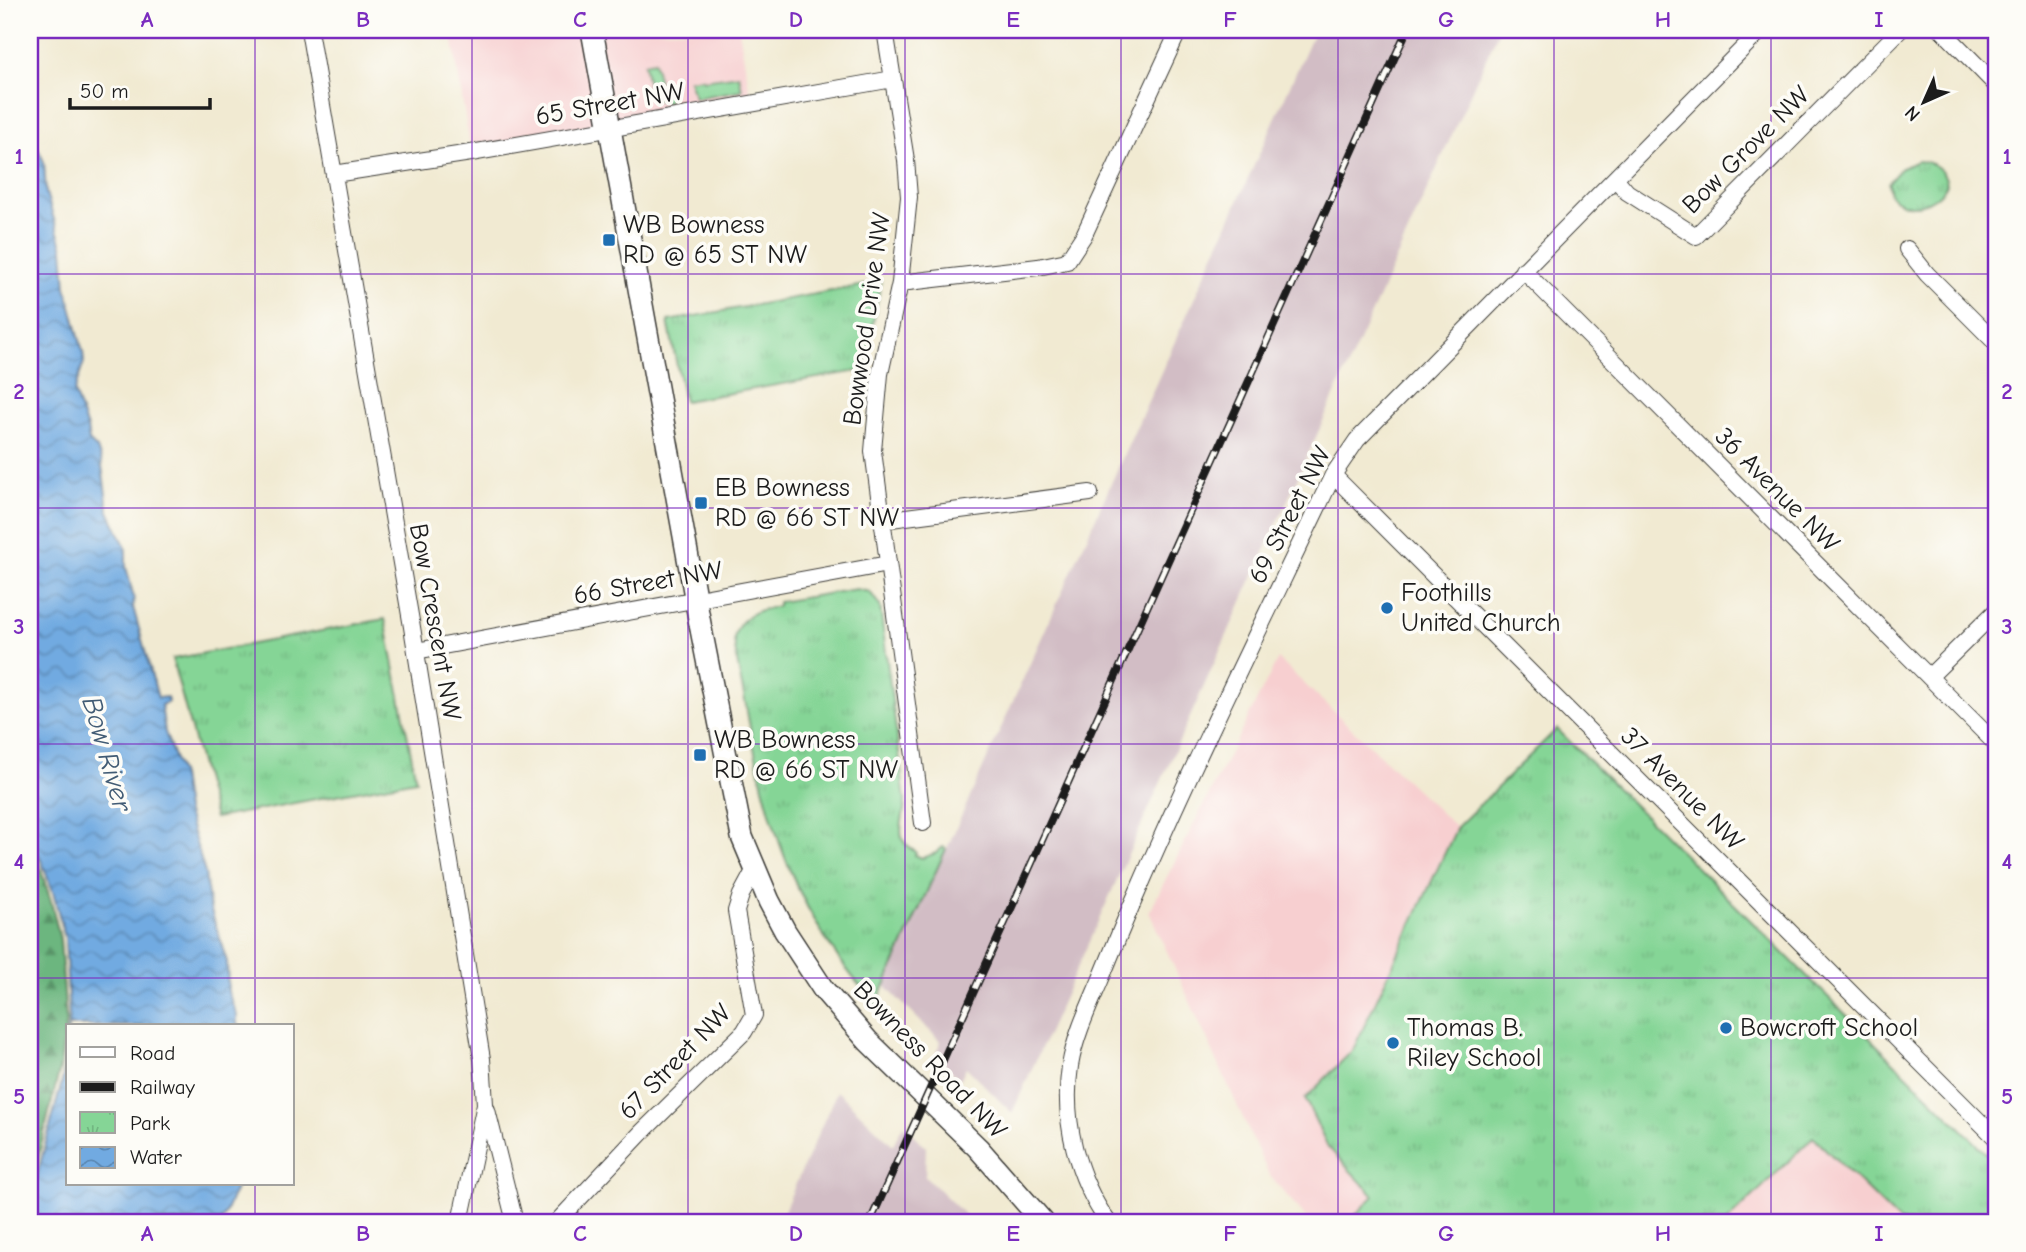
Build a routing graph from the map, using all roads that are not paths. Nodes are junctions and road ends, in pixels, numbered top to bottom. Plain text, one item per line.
1 (309, 30) edge
2 (592, 30) edge
3 (885, 30) edge
4 (1179, 30) edge
5 (1761, 30) edge
6 (1900, 30) edge
7 (1942, 30) edge
8 (893, 79) junction
9 (1996, 85) edge
10 (609, 129) junction
11 (334, 174) junction
12 (1615, 178) junction
13 (1907, 249) dead end
14 (1523, 270) junction
15 (900, 283) junction
16 (1996, 343) edge
17 (1333, 475) junction
18 (1090, 493) dead end
19 (883, 520) junction
20 (888, 564) junction
21 (696, 599) junction
22 (1996, 611) edge
23 (416, 651) junction
24 (1929, 677) junction
25 (1996, 744) edge
26 (923, 823) dead end
27 (755, 869) junction
28 (485, 1104) junction
29 (1996, 1138) edge
30 (460, 1222) edge
31 (515, 1222) edge
32 (557, 1222) edge
33 (1043, 1222) edge
34 (1108, 1222) edge

1 - 11 street, Bow Crescent NW
2 - 10 street, Bowness Road NW
3 - 8 street, Bowwood Drive NW
4 - 15 street
5 - 12 street, 69 Street NW
6 - 12 street, Bow Grove NW
7 - 9 street
8 - 10 street, 65 Street NW
8 - 15 street, Bowwood Drive NW
10 - 11 street, 65 Street NW
10 - 21 street, Bowness Road NW
11 - 23 street, Bow Crescent NW
12 - 14 street, 69 Street NW
13 - 16 street
14 - 17 street, 69 Street NW
14 - 24 street, 36 Avenue NW
15 - 19 street, Bowwood Drive NW
17 - 29 street, 37 Avenue NW
17 - 34 street, 69 Street NW
18 - 19 street
19 - 20 street, Bowwood Drive NW
20 - 21 street, 66 Street NW
20 - 26 street, Bowwood Drive NW
21 - 23 street, 66 Street NW
21 - 27 street, Bowness Road NW
22 - 24 street
23 - 28 street, Bow Crescent NW
24 - 25 street, 36 Avenue NW
27 - 32 street, 67 Street NW
27 - 33 street, Bowness Road NW
28 - 30 street, Bow Crescent NW
28 - 31 street

